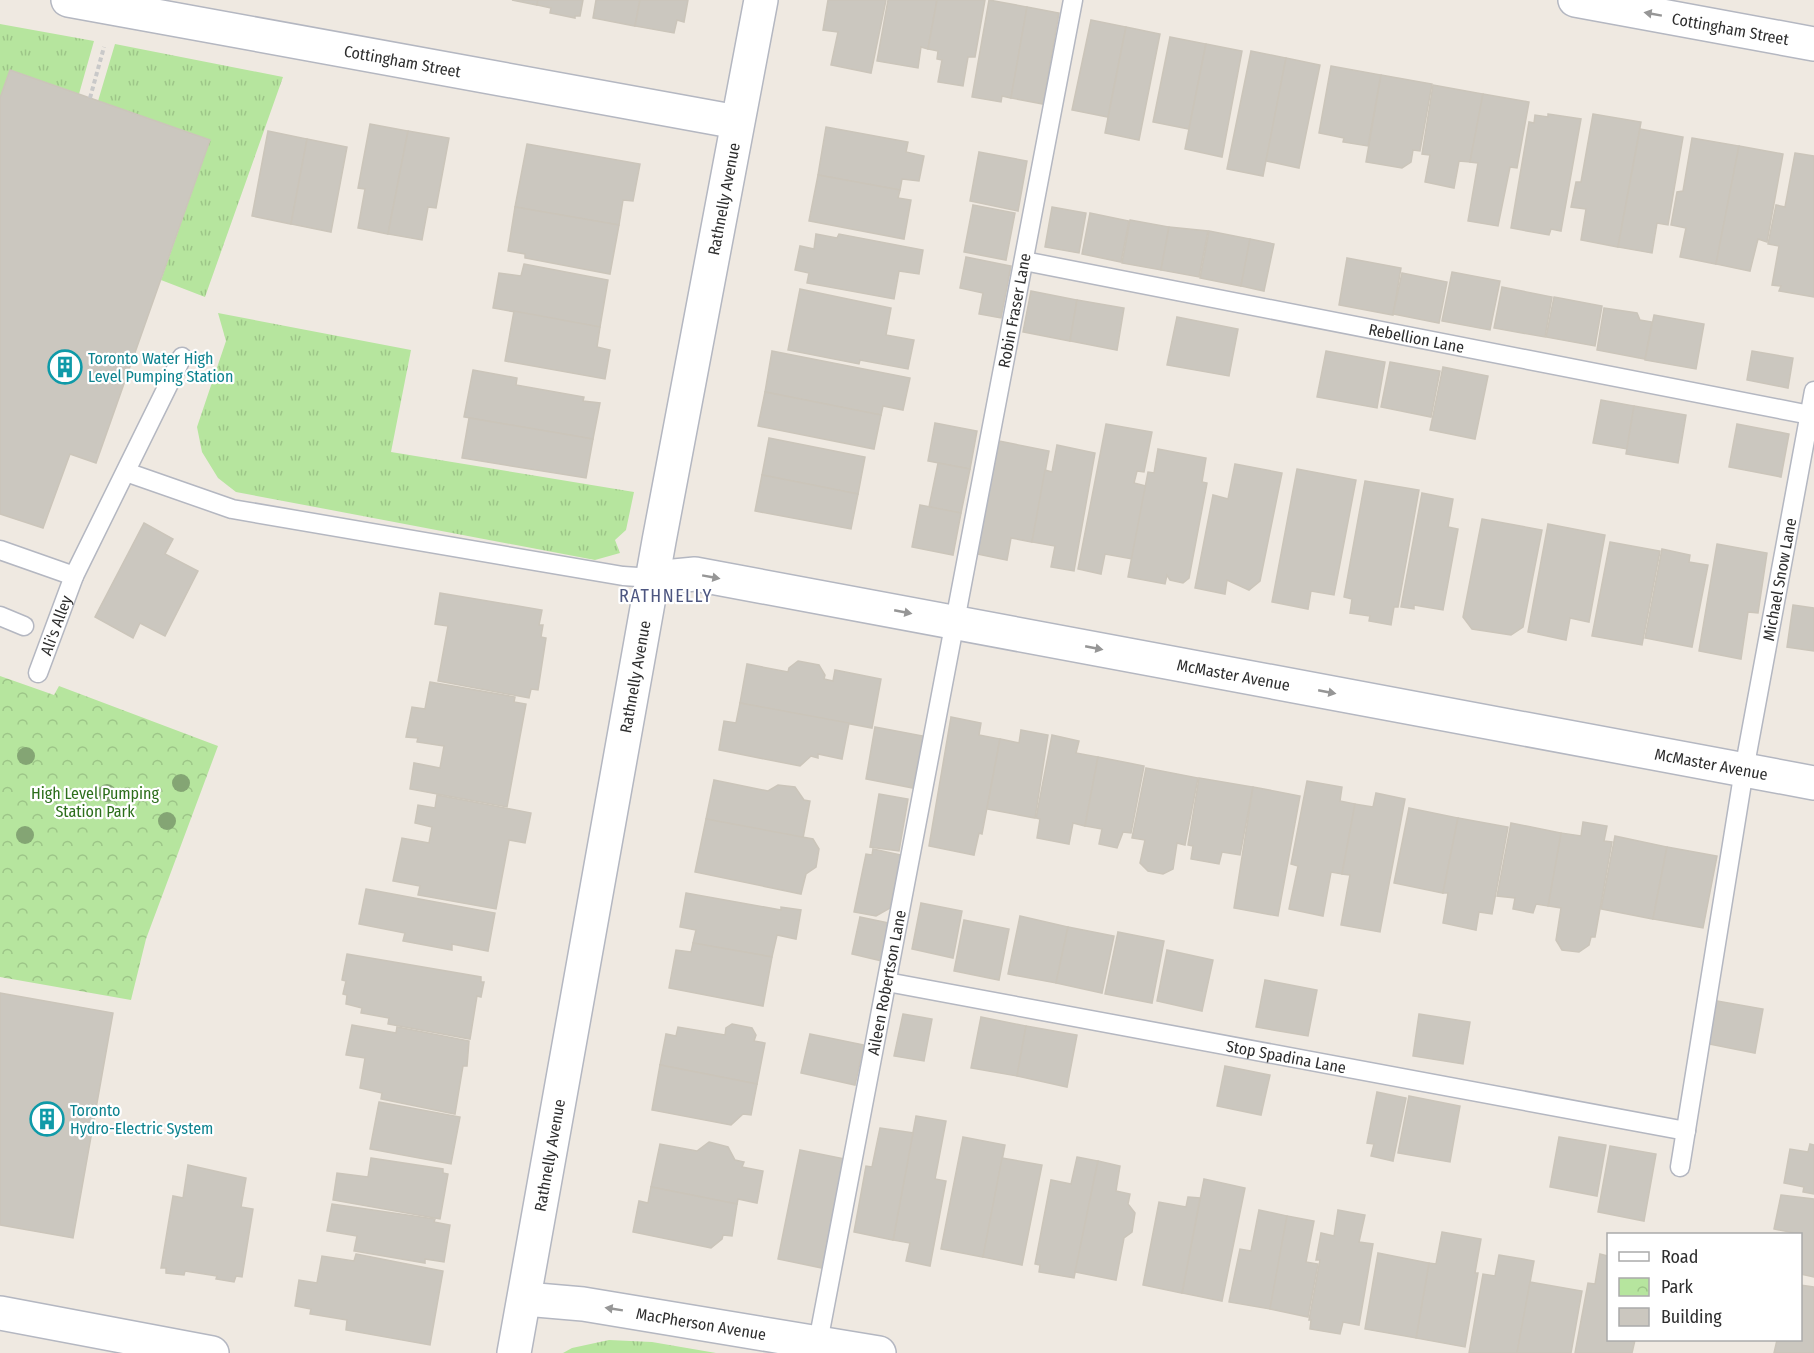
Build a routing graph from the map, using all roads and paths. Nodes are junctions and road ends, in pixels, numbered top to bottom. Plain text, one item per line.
1 (68, 0) edge
2 (761, 0) edge
3 (1073, 0) edge
4 (1575, 0) edge
5 (106, 38) dead end
6 (1814, 44) edge
7 (90, 98) dead end
8 (737, 122) junction
9 (1024, 261) junction
10 (182, 357) dead end
11 (1814, 391) edge
12 (1810, 415) junction
13 (126, 472) junction
14 (0, 550) edge
15 (74, 576) junction
16 (653, 578) junction
17 (0, 616) edge
18 (956, 622) junction
19 (24, 626) dead end
20 (38, 673) dead end
21 (1744, 770) junction
22 (1814, 783) edge
23 (887, 982) junction
24 (1686, 1131) junction
25 (1680, 1167) dead end
26 (525, 1299) junction
27 (0, 1313) edge
28 (818, 1342) junction
29 (212, 1353) edge
30 (514, 1353) edge
31 (879, 1353) edge

1 - 8 street, Cottingham Street
2 - 8 street, Rathnelly Avenue
3 - 9 lane, Robin Fraser Lane
6 -> 4 street, Cottingham Street
5 - 7 path
8 - 16 street, Rathnelly Avenue
9 - 12 lane, Rebellion Lane
9 - 18 lane, Robin Fraser Lane
10 - 13 lane, Ali's Alley
11 - 12 lane, Michael Snow Lane
12 - 21 lane, Michael Snow Lane
13 - 15 lane, Ali's Alley
13 - 16 lane
14 - 15 lane
15 - 20 lane, Ali's Alley
16 -> 18 street, McMaster Avenue
16 - 26 street, Rathnelly Avenue
17 - 19 lane
18 -> 21 street, McMaster Avenue
18 - 23 lane, Aileen Robertson Lane
21 - 22 street, McMaster Avenue
21 - 24 lane, Michael Snow Lane
23 - 24 lane, Stop Spadina Lane
23 - 28 lane, Aileen Robertson Lane
24 - 25 lane, Michael Snow Lane
28 -> 26 street, MacPherson Avenue
26 - 30 street, Rathnelly Avenue
27 - 29 street
28 - 31 street, MacPherson Avenue

